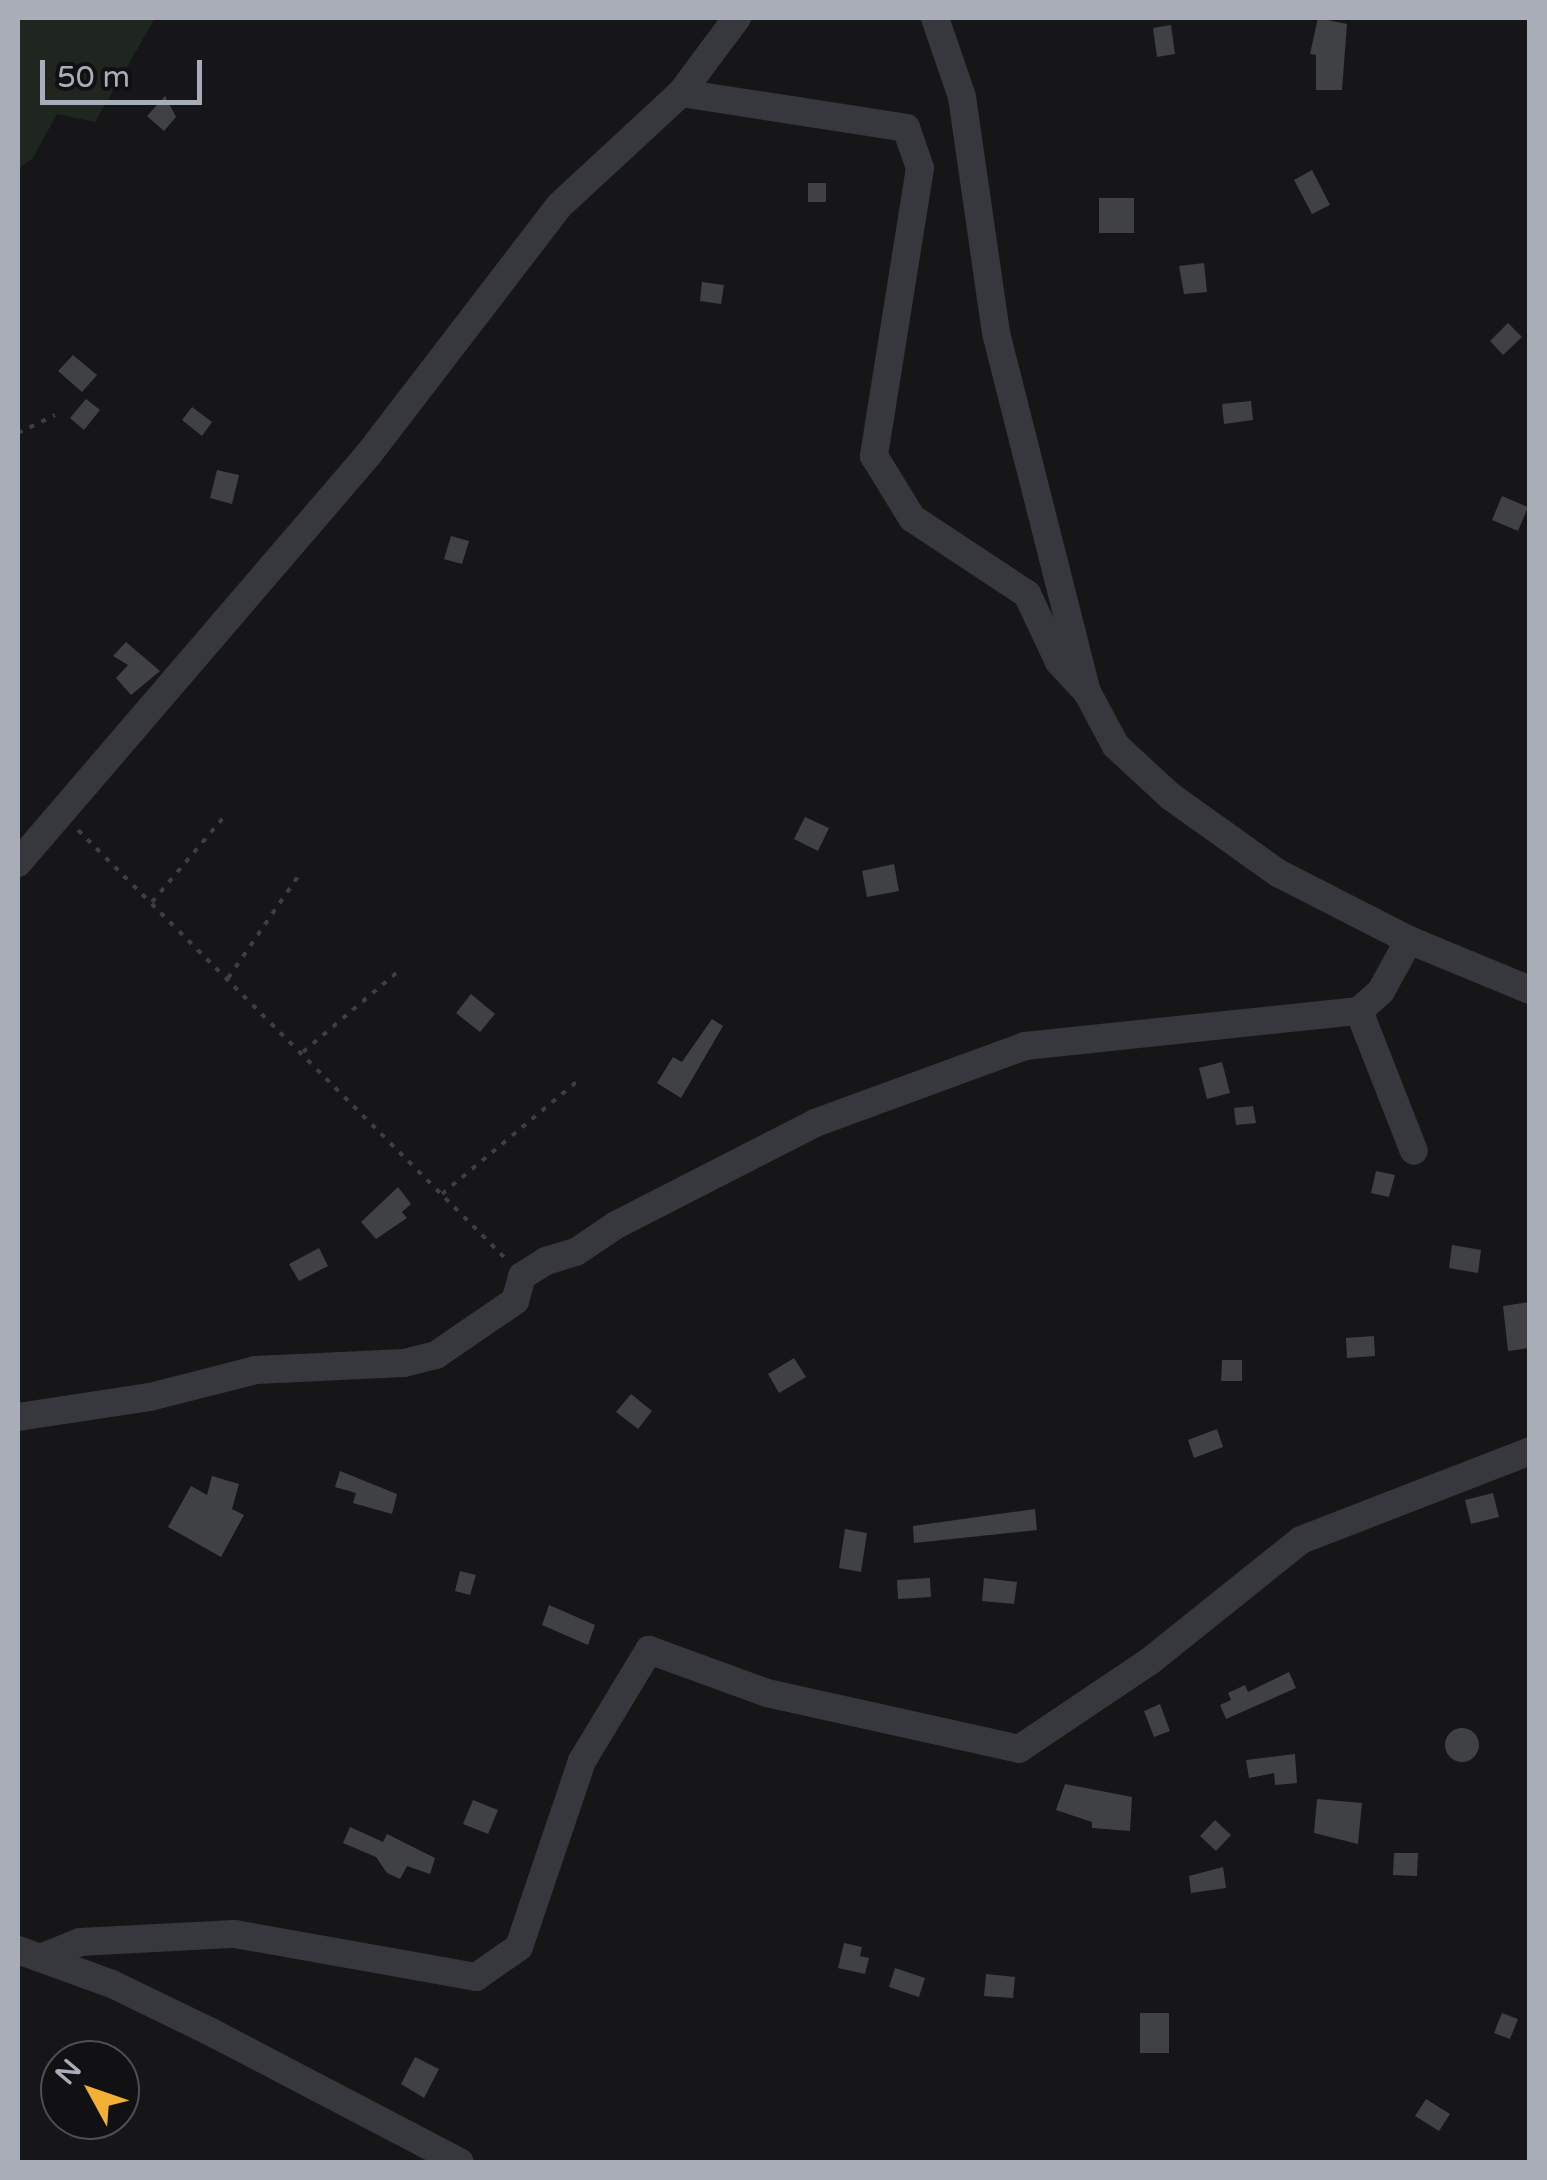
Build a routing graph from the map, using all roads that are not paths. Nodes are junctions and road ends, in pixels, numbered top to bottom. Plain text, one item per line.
1 (737, 18) edge
2 (935, 18) edge
3 (681, 93) junction
4 (1087, 692) junction
5 (18, 863) edge
6 (1409, 940) junction
7 (1530, 990) edge
8 (1359, 1010) junction
9 (1414, 1152) dead end
10 (18, 1417) edge
11 (1530, 1451) edge
12 (30, 1954) edge
13 (460, 2162) edge

1 - 3 street
2 - 4 street
3 - 4 street
3 - 5 street
4 - 6 street
6 - 7 street
6 - 8 street
8 - 9 street
8 - 10 street
11 - 12 street
12 - 13 street

